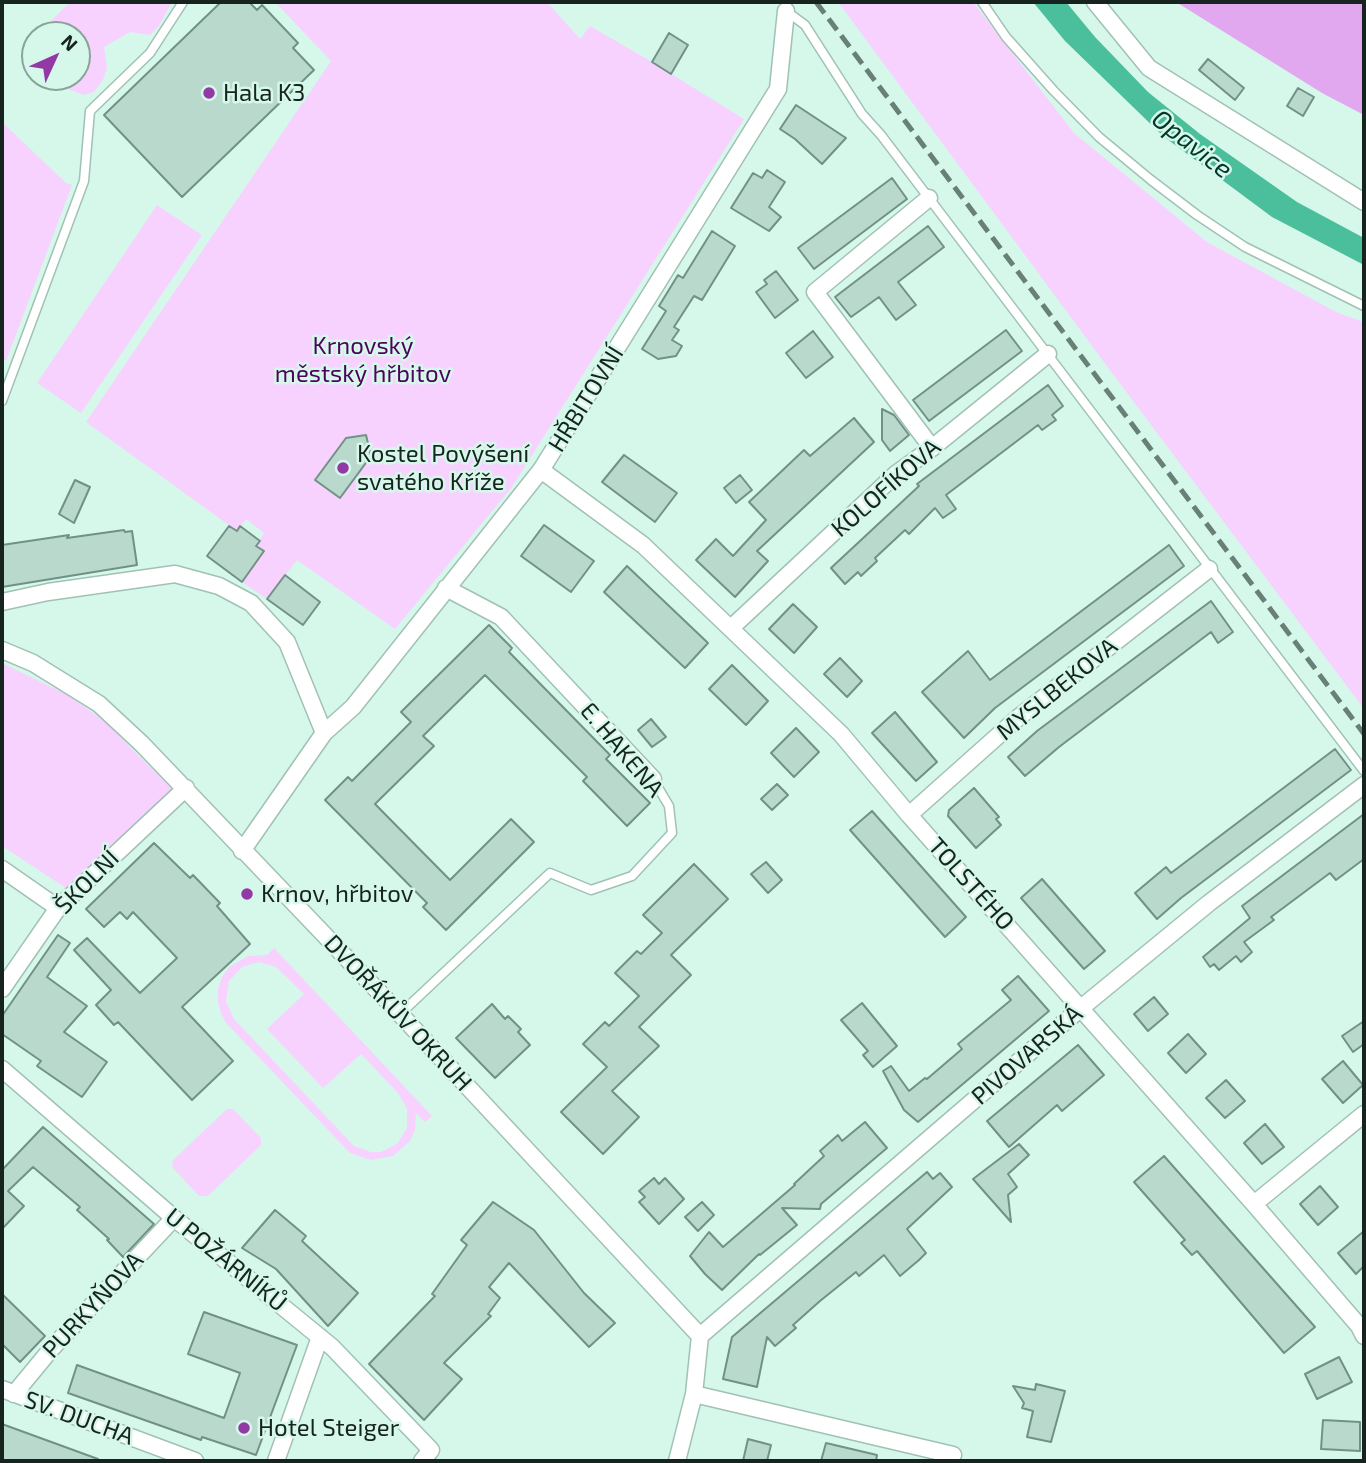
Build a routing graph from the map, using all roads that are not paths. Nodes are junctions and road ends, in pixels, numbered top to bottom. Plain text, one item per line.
1 (183, 2) edge
2 (982, 2) edge
3 (1095, 2) edge
4 (787, 6) edge
5 (929, 198) junction
6 (1364, 202) edge
7 (1364, 306) edge
8 (1048, 354) junction
9 (2, 401) edge
10 (932, 448) junction
11 (541, 470) junction
12 (1209, 569) junction
13 (446, 589) junction
14 (2, 601) edge
15 (731, 628) junction
16 (2, 650) edge
17 (324, 733) junction
18 (1364, 771) edge
19 (653, 779) joint
20 (1364, 785) edge
21 (186, 788) junction
22 (909, 815) junction
23 (242, 850) junction
24 (2, 869) edge
25 (58, 908) junction
26 (2, 989) edge
27 (1081, 1008) junction
28 (400, 1014) junction
29 (2, 1069) edge
30 (1364, 1114) edge
31 (1254, 1204) junction
32 (174, 1218) junction
33 (700, 1336) junction
34 (1364, 1336) edge
35 (320, 1337) junction
36 (8, 1392) edge
37 (694, 1394) junction
38 (953, 1455) dead end
39 (195, 1461) edge
40 (276, 1461) edge
41 (422, 1461) edge
42 (677, 1461) edge

1 - 9 lane
2 - 7 lane
3 - 6 street
4 - 5 lane
4 - 11 street, HŘBITOVNÍ
5 - 8 lane
5 - 10 street
8 - 10 street, KOLOFÍKOVA
8 - 12 lane
10 - 15 street, KOLOFÍKOVA
11 - 13 street, HŘBITOVNÍ
11 - 15 street, TOLSTÉHO
12 - 18 lane
12 - 22 street, MYSLBEKOVA
13 - 17 street, HŘBITOVNÍ
13 - 19 street, E. HAKENA
14 - 17 street
15 - 22 street, TOLSTÉHO
16 - 21 street, DVOŘÁKŮV OKRUH
17 - 23 street, HŘBITOVNÍ
19 - 28 lane, E. HAKENA
20 - 27 street, PIVOVARSKÁ
21 - 23 street, DVOŘÁKŮV OKRUH
21 - 25 street, ŠKOLNÍ
22 - 27 street, TOLSTÉHO
23 - 28 street, DVOŘÁKŮV OKRUH
24 - 25 street
25 - 26 street, ŠKOLNÍ
27 - 31 street, TOLSTÉHO
27 - 33 street, PIVOVARSKÁ
28 - 33 street, DVOŘÁKŮV OKRUH
29 - 32 street, U POŽÁRNÍKŮ
30 - 31 street
31 - 34 street, TOLSTÉHO
32 - 35 street, U POŽÁRNÍKŮ
32 - 36 street, PURKYŇOVA
33 - 37 street
35 - 40 street
35 - 41 street, U POŽÁRNÍKŮ
36 - 39 street, SV. DUCHA
37 - 38 street
37 - 42 street

